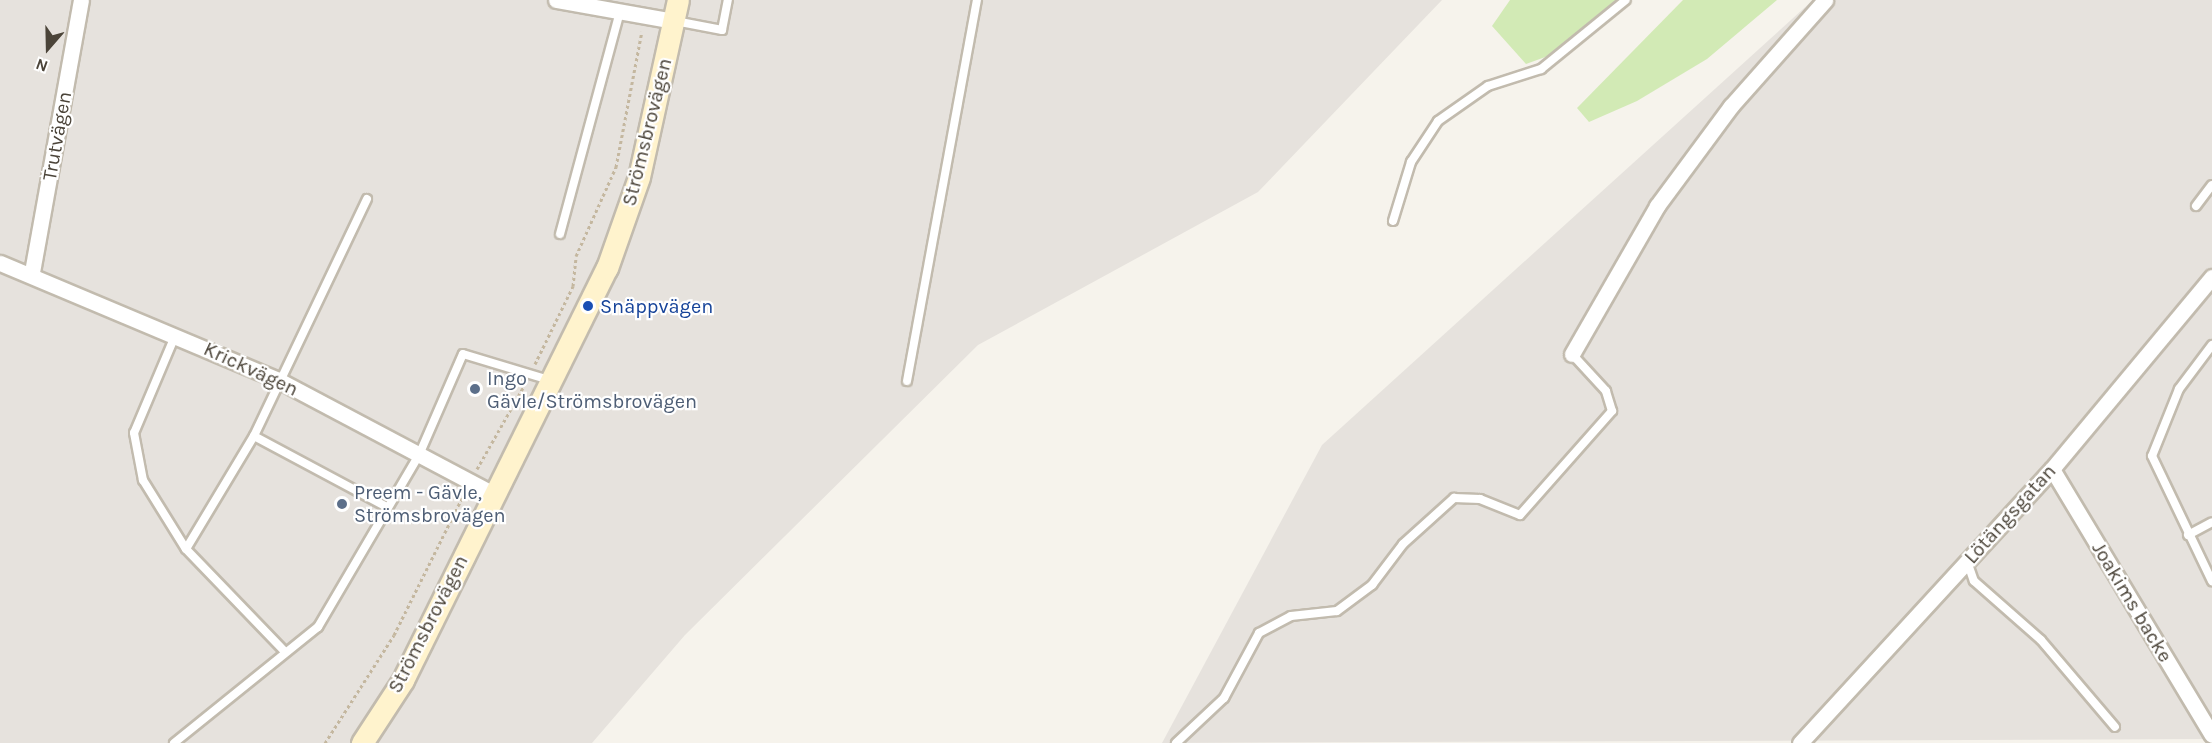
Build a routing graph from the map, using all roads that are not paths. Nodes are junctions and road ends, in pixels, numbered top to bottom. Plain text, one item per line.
1 (81, 0) edge
2 (556, 0) edge
3 (678, 0) edge
4 (728, 0) edge
5 (977, 0) edge
6 (1626, 0) edge
7 (1825, 0) edge
8 (621, 12) junction
9 (674, 21) junction
10 (2212, 185) edge
11 (368, 199) dead end
12 (2196, 206) dead end
13 (1393, 221) dead end
14 (560, 234) dead end
15 (0, 263) edge
16 (32, 272) junction
17 (2212, 277) edge
18 (176, 334) junction
19 (2212, 345) edge
20 (1572, 354) joint
21 (278, 380) junction
22 (550, 380) junction
23 (907, 381) dead end
24 (254, 436) junction
25 (419, 455) junction
26 (2052, 469) junction
27 (493, 494) junction
28 (385, 506) junction
29 (2212, 522) edge
30 (2188, 534) junction
31 (186, 549) junction
32 (1967, 561) junction
33 (2212, 581) edge
34 (284, 651) junction
35 (2115, 727) dead end
36 (2212, 735) edge
37 (174, 743) edge
38 (362, 743) edge
39 (1176, 743) edge
40 (1800, 743) edge

1 - 16 street, Trutvägen
2 - 8 street
3 - 9 main road, Strömsbrovägen
4 - 9 lane
5 - 23 lane
6 - 13 lane
7 - 20 street
8 - 9 street
8 - 14 lane
9 - 22 main road, Strömsbrovägen
10 - 12 lane
11 - 21 lane
15 - 16 street, Krickvägen
16 - 18 street, Krickvägen
17 - 26 street, Lötängsgatan
18 - 21 street, Krickvägen
18 - 31 lane
19 - 30 lane
20 - 39 lane
21 - 24 lane
21 - 25 street, Krickvägen
22 - 25 lane
22 - 27 main road, Strömsbrovägen
24 - 28 lane
24 - 31 lane
25 - 27 street, Krickvägen
25 - 28 lane
26 - 32 street, Lötängsgatan
26 - 36 street, Joakims backe
27 - 38 main road, Strömsbrovägen
28 - 34 lane
29 - 30 lane
30 - 33 lane
31 - 34 lane
32 - 35 lane
32 - 40 street, Lötängsgatan
34 - 37 lane

